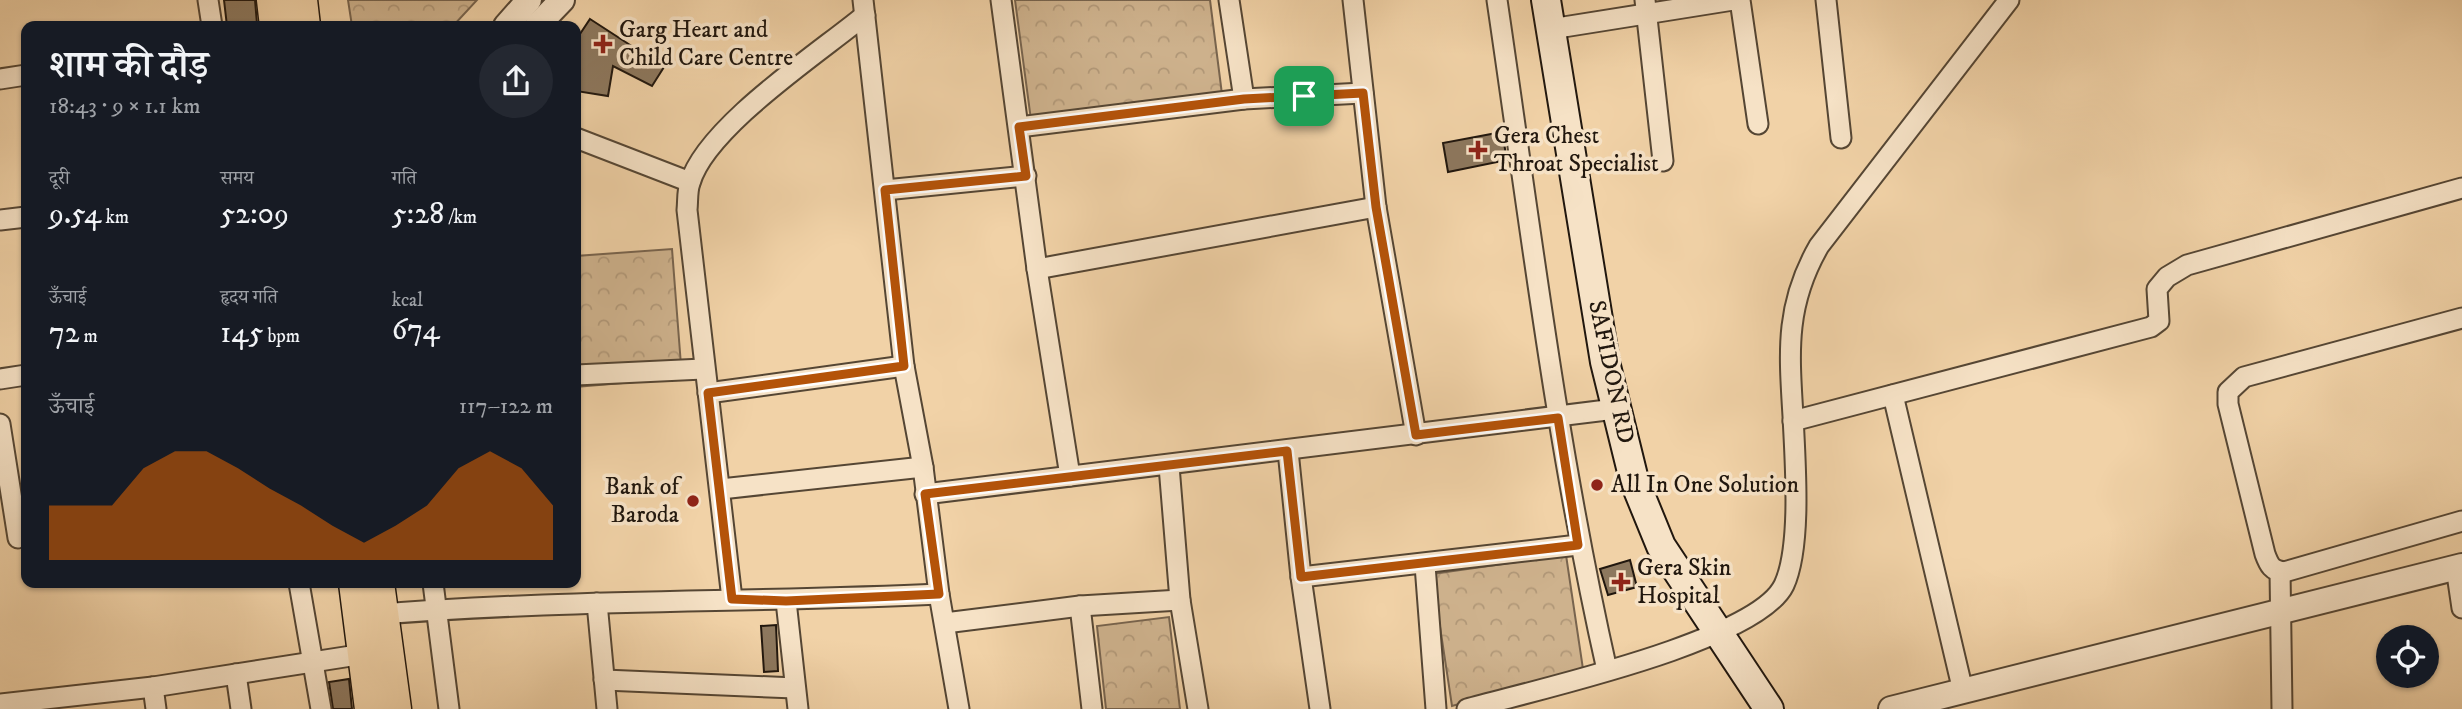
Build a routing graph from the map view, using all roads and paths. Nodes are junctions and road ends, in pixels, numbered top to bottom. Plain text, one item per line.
1 (208, 0) edge
2 (273, 0) edge
3 (301, 0) edge
4 (529, 0) edge
5 (562, 0) edge
6 (1001, 0) edge
7 (1229, 0) edge
8 (1353, 0) edge
9 (1497, 0) edge
10 (1546, 0) edge
11 (1733, 0) edge
12 (1740, 0) edge
13 (1826, 0) edge
14 (2009, 0) edge
15 (1646, 7) edge
16 (864, 8) edge
17 (211, 21) edge
18 (275, 21) edge
19 (303, 21) edge
20 (510, 21) edge
21 (542, 21) edge
22 (1550, 29) junction
23 (21, 76) edge
24 (0, 79) edge
25 (1363, 93) junction
26 (1244, 99) junction
27 (1758, 124) dead end
28 (1019, 127) junction
29 (1841, 138) dead end
30 (581, 140) edge
31 (1663, 161) dead end
32 (1026, 176) junction
33 (690, 182) junction
34 (2462, 188) edge
35 (885, 190) junction
36 (1376, 207) junction
37 (21, 218) edge
38 (0, 220) edge
39 (1037, 269) junction
40 (2462, 318) edge
41 (904, 366) junction
42 (703, 369) junction
43 (581, 375) edge
44 (21, 376) edge
45 (0, 379) edge
46 (708, 393) junction
47 (1893, 395) junction
48 (1615, 409) junction
49 (1558, 418) junction
50 (1793, 421) junction
51 (0, 425) edge
52 (1416, 435) junction
53 (1287, 451) junction
54 (1169, 466) junction
55 (923, 467) junction
56 (1070, 476) junction
57 (721, 489) junction
58 (925, 494) junction
59 (2462, 521) edge
60 (15, 539) edge
61 (1578, 545) junction
62 (1425, 565) junction
63 (2459, 567) edge
64 (2280, 571) junction
65 (1301, 577) junction
66 (300, 588) edge
67 (358, 588) edge
68 (377, 588) edge
69 (434, 588) edge
70 (939, 594) junction
71 (732, 599) junction
72 (1180, 600) junction
73 (786, 601) junction
74 (597, 603) junction
75 (2462, 605) edge
76 (1080, 606) junction
77 (436, 609) junction
78 (2283, 611) junction
79 (371, 615) junction
80 (945, 622) junction
81 (1721, 633) junction
82 (364, 654) junction
83 (314, 662) junction
84 (1606, 670) junction
85 (236, 674) junction
86 (604, 680) junction
87 (153, 687) junction
88 (795, 688) junction
89 (1962, 691) junction
90 (0, 704) edge
91 (31, 705) edge
92 (156, 709) edge
93 (241, 709) edge
94 (321, 709) edge
95 (372, 709) edge
96 (395, 709) edge
97 (449, 709) edge
98 (607, 709) edge
99 (798, 709) edge
100 (959, 709) edge
101 (1092, 709) edge
102 (1198, 709) edge
103 (1320, 709) edge
104 (1436, 709) edge
105 (1467, 709) edge
106 (1769, 709) edge
107 (1893, 709) edge
108 (2283, 709) edge

1 - 17 street
2 - 18 highway
3 - 19 highway
4 - 20 street
5 - 21 street
6 - 28 street
7 - 26 street
8 - 25 street
9 - 49 street
10 - 22 main road, SAFIDON RD
11 - 15 street
12 - 27 street
13 - 29 street
14 - 50 street
15 - 22 street
15 - 31 street
16 - 33 street
16 - 35 street
22 - 48 main road, SAFIDON RD
23 - 24 street
25 - 26 street
25 - 36 street
26 - 28 street
28 - 32 street
30 - 33 street
32 - 35 street
32 - 39 street
33 - 42 street
34 - 47 street
35 - 41 street
36 - 39 street
36 - 52 street
37 - 38 street
39 - 56 street
40 - 64 street
41 - 46 street
41 - 55 street
42 - 43 street
42 - 46 street
44 - 45 street
46 - 57 street
47 - 50 street
47 - 89 street
48 - 49 street
48 - 81 main road, SAFIDON RD
49 - 52 street
49 - 61 street
50 - 81 street
51 - 60 street
52 - 53 street
53 - 54 street
53 - 65 street
54 - 56 street
54 - 72 street
55 - 57 street
55 - 58 street
56 - 58 street
57 - 71 street
58 - 70 street
59 - 64 street
61 - 62 street
61 - 84 street
62 - 65 street
62 - 104 street
63 - 75 street
63 - 78 street
64 - 78 street
65 - 103 street
66 - 83 street
67 - 79 highway
68 - 79 highway
69 - 77 street
70 - 73 street
70 - 80 street
71 - 73 street
71 - 74 street
72 - 76 street
72 - 102 street
73 - 88 street
74 - 77 street
74 - 86 street
76 - 80 street
76 - 101 street
77 - 79 street
77 - 97 street
78 - 89 street
78 - 108 street
79 - 82 highway
79 - 96 highway
80 - 100 street
81 - 84 street
81 - 106 main road, SAFIDON RD
82 - 83 street
82 - 95 highway
83 - 85 street
83 - 94 street
84 - 105 street
85 - 87 street
85 - 93 street
86 - 88 street
86 - 98 street
87 - 91 street
87 - 92 street
88 - 99 street
89 - 107 street
90 - 91 street

